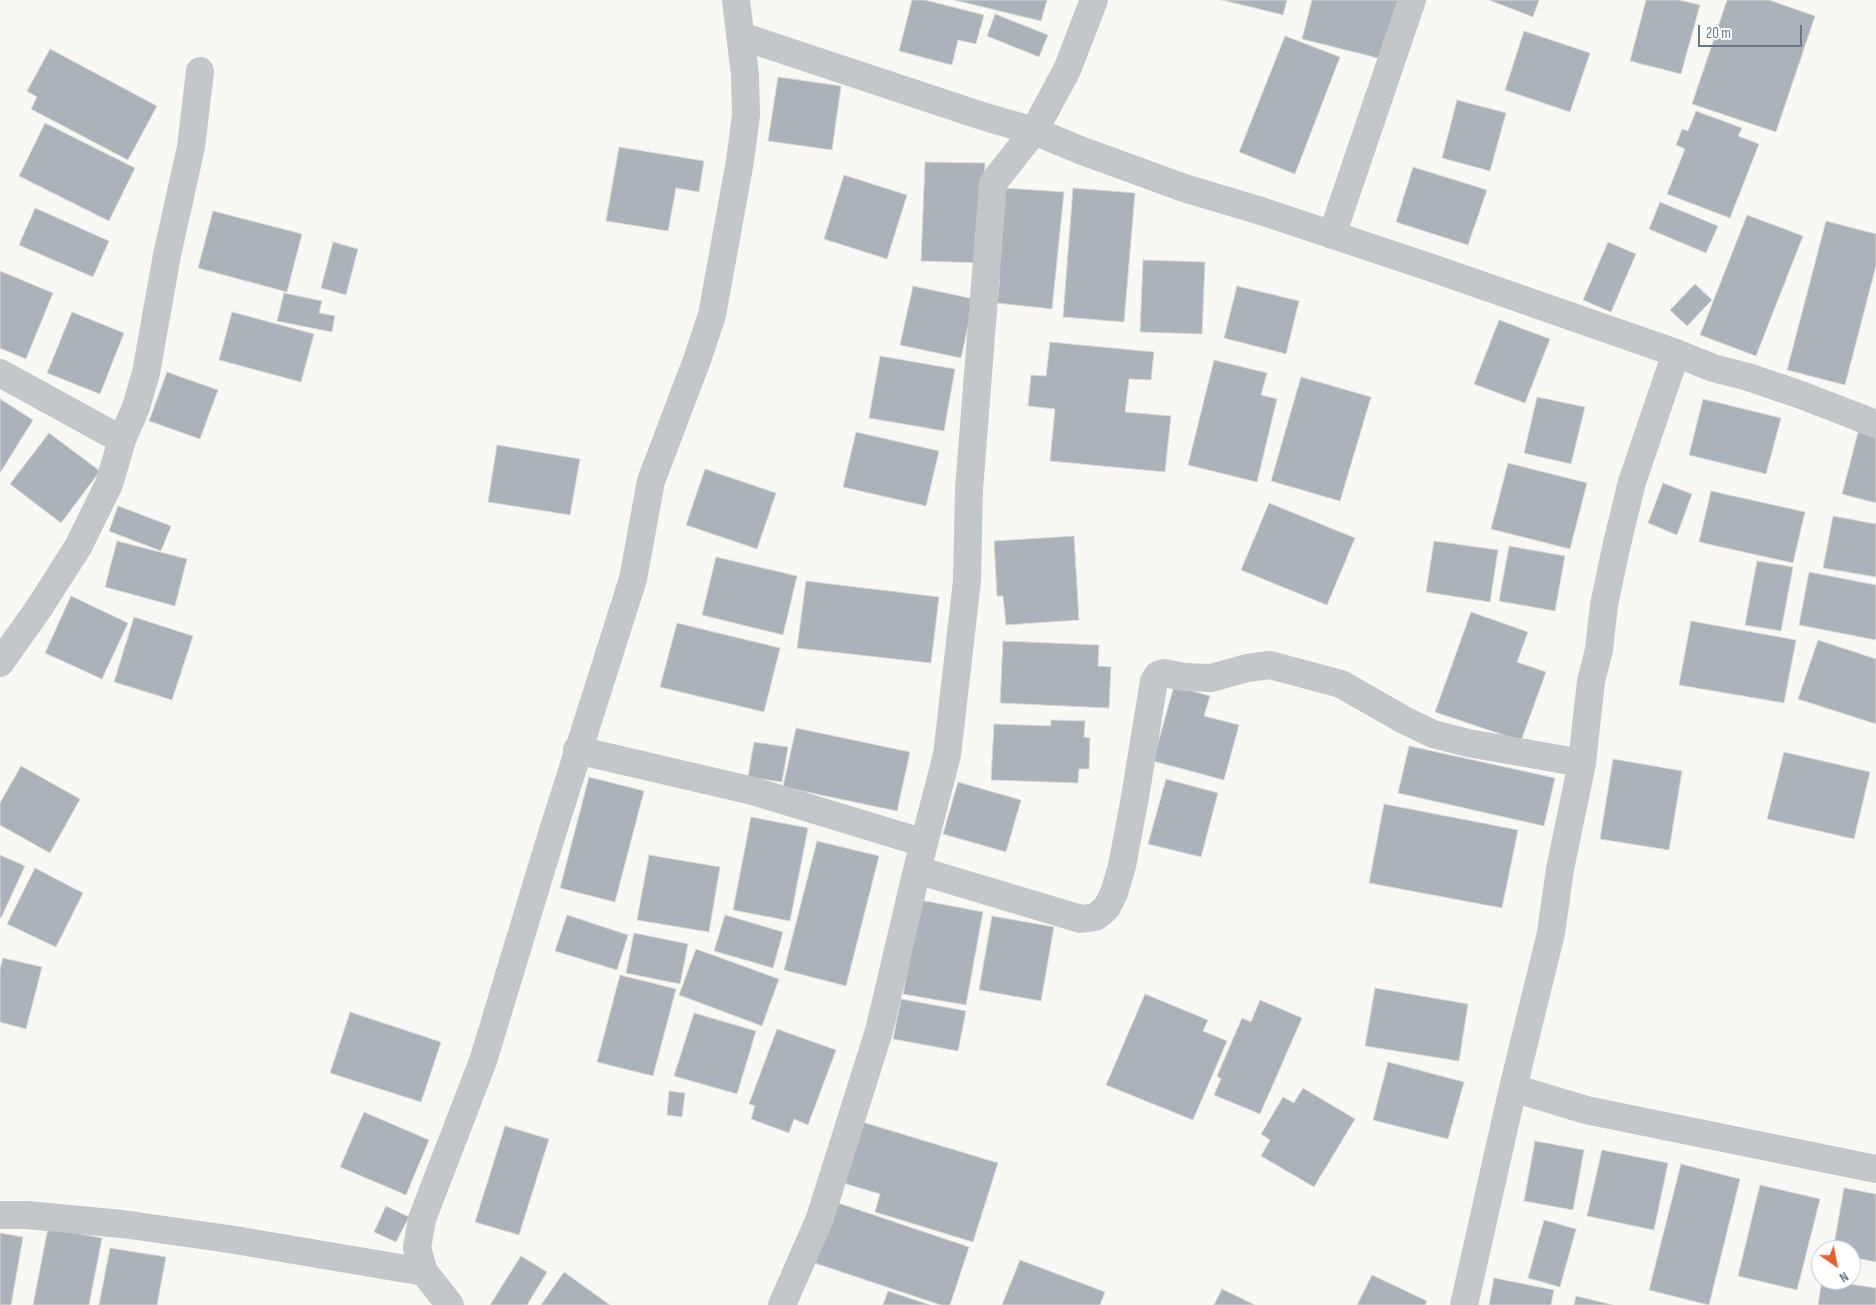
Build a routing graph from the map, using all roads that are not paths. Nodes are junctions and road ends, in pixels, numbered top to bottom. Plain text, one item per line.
1 (736, 0) edge
2 (1094, 0) edge
3 (1412, 0) edge
4 (741, 36) junction
5 (200, 71) dead end
6 (1034, 131) junction
7 (1332, 235) junction
8 (1676, 353) junction
9 (0, 373) edge
10 (1876, 424) edge
11 (122, 440) junction
12 (0, 663) edge
13 (577, 750) junction
14 (1582, 763) junction
15 (924, 843) junction
16 (918, 870) junction
17 (1514, 1088) junction
18 (1876, 1168) edge
19 (0, 1215) edge
20 (424, 1272) junction
21 (450, 1305) edge
22 (782, 1305) edge
23 (1464, 1305) edge

1 - 4 street
2 - 6 street
3 - 7 street
4 - 6 street
4 - 13 street
5 - 11 street
6 - 7 street
6 - 15 street
7 - 8 street
8 - 10 street
8 - 14 street
9 - 11 street
11 - 12 street
13 - 15 street
13 - 20 street
14 - 16 street
14 - 17 street
15 - 16 street
16 - 22 street
17 - 18 street
17 - 23 street
19 - 20 street
20 - 21 street

